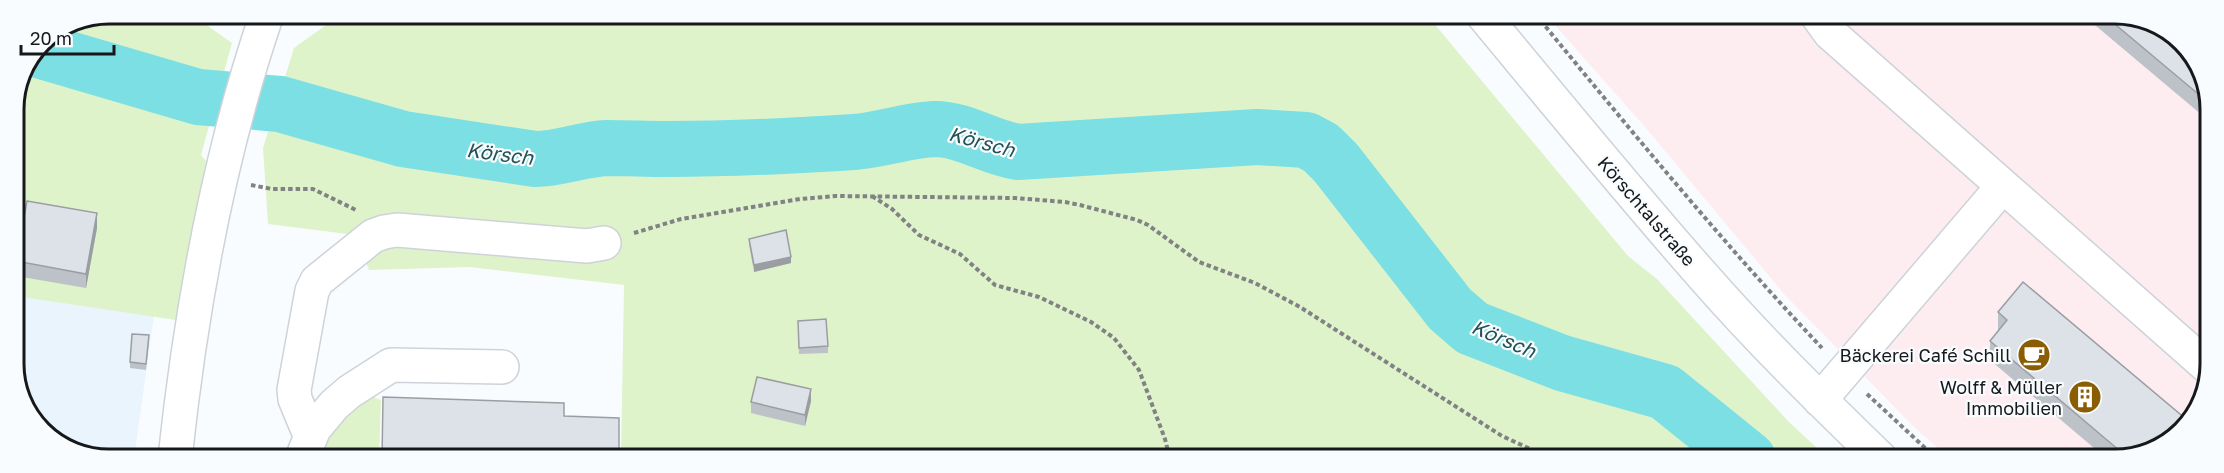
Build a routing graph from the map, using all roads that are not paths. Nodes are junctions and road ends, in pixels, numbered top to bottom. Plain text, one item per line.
1 (263, 24) edge
2 (1490, 24) edge
3 (1823, 24) edge
4 (2003, 186) junction
5 (604, 243) road end
6 (2200, 360) edge
7 (502, 367) dead end
8 (1820, 400) junction
9 (306, 447) edge
10 (176, 449) edge
11 (1871, 449) edge

1 - 10 main road
2 - 8 main road, Körschtalstraße
3 - 4 main road
4 - 6 main road
4 - 8 main road
5 - 9 main road
7 - 9 main road
8 - 11 main road, Körschtalstraße

